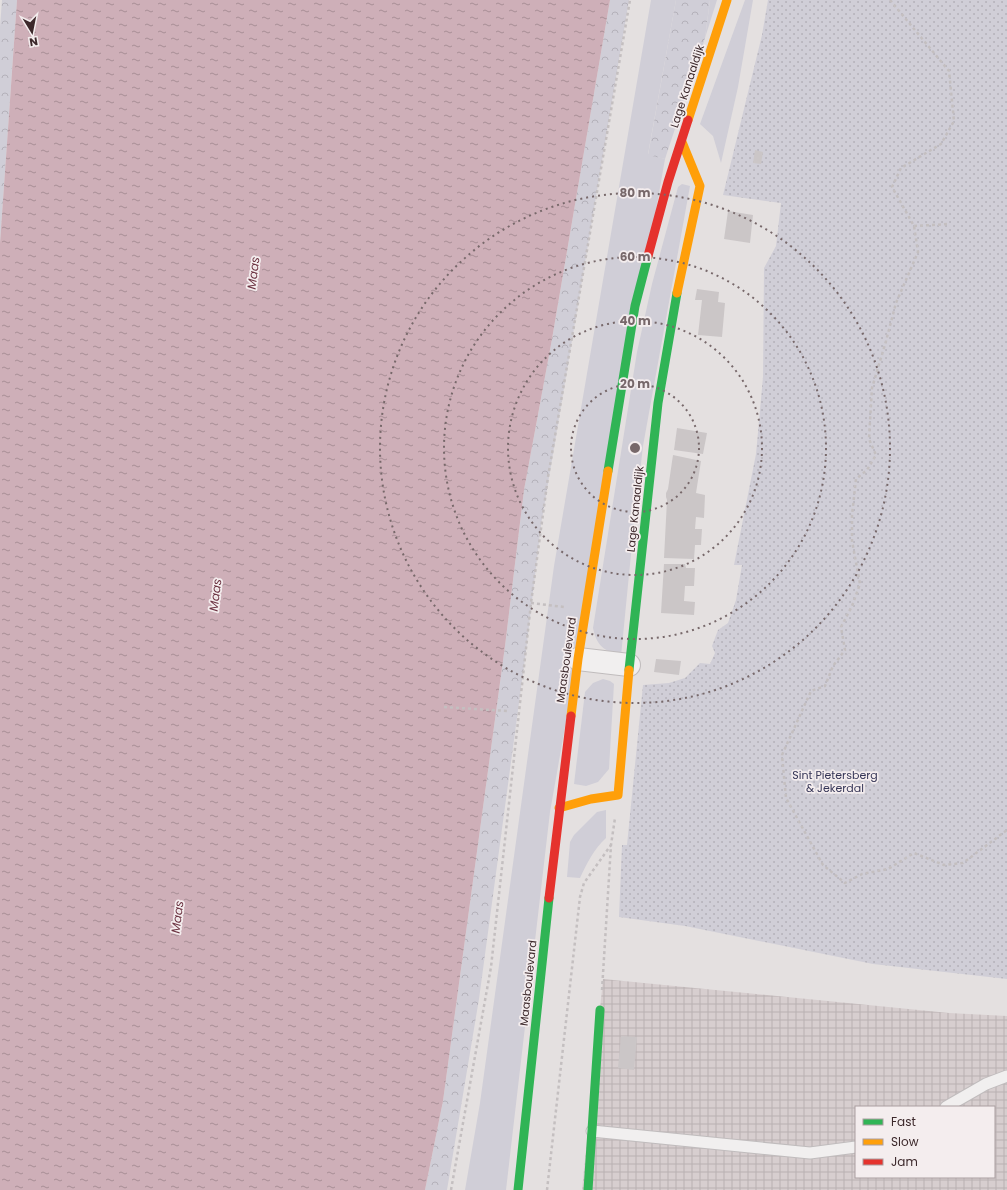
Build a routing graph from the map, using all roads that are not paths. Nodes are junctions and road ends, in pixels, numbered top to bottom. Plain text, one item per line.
1 (727, 0) edge
2 (682, 142) junction
3 (578, 659) junction
4 (630, 665) junction
5 (560, 808) junction
6 (600, 1010) road end
7 (1007, 1076) edge
8 (948, 1106) edge
9 (592, 1131) junction
10 (855, 1146) edge
11 (518, 1190) edge
12 (588, 1190) edge

1 - 2 street, Lage Kanaaldijk
2 - 3 street, Maasboulevard
2 - 4 street, Lage Kanaaldijk
3 - 4 street
3 - 5 street, Maasboulevard
4 - 5 street, Lage Kanaaldijk
5 - 11 street, Maasboulevard
6 - 9 street
7 - 8 lane
9 - 10 lane
9 - 12 street

